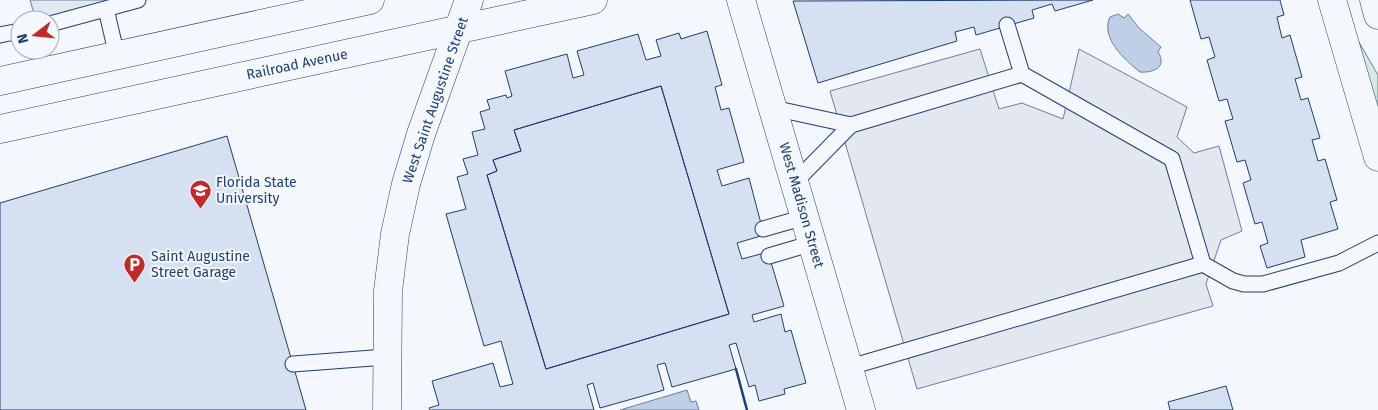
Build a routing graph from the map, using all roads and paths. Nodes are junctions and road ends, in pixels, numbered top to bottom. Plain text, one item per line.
1 (138, 0) edge
2 (370, 0) edge
3 (469, 0) edge
4 (593, 0) edge
5 (741, 0) edge
6 (1332, 0) edge
7 (106, 9) junction
8 (60, 21) edge
9 (1008, 25) dead end
10 (459, 28) junction
11 (117, 56) junction
12 (1022, 74) junction
13 (0, 81) edge
14 (773, 108) junction
15 (850, 125) junction
16 (0, 129) edge
17 (1378, 157) edge
18 (795, 182) junction
19 (805, 217) junction
20 (763, 229) dead end
21 (813, 243) junction
22 (1378, 243) edge
23 (769, 256) dead end
24 (1204, 264) junction
25 (386, 357) junction
26 (293, 364) dead end
27 (850, 367) junction
28 (387, 410) edge
29 (861, 410) edge

1 - 7 lane
2 - 11 main road
3 - 10 main road, West Saint Augustine Street
4 - 10 main road, Railroad Avenue
5 - 14 main road, West Madison Street
6 - 17 main road
7 - 8 lane
7 - 11 lane
9 - 12 lane
10 - 16 main road, Railroad Avenue
10 - 25 main road, West Saint Augustine Street
11 - 13 main road
12 - 15 lane
12 - 24 lane
14 - 15 lane
14 - 18 main road, West Madison Street
15 - 18 lane
18 - 19 main road, West Madison Street
19 - 20 lane
19 - 21 main road, West Madison Street
21 - 23 lane
21 - 27 main road, West Madison Street
22 - 24 lane
24 - 27 lane
25 - 26 lane
25 - 28 main road, West Saint Augustine Street
27 - 29 main road, West Madison Street

